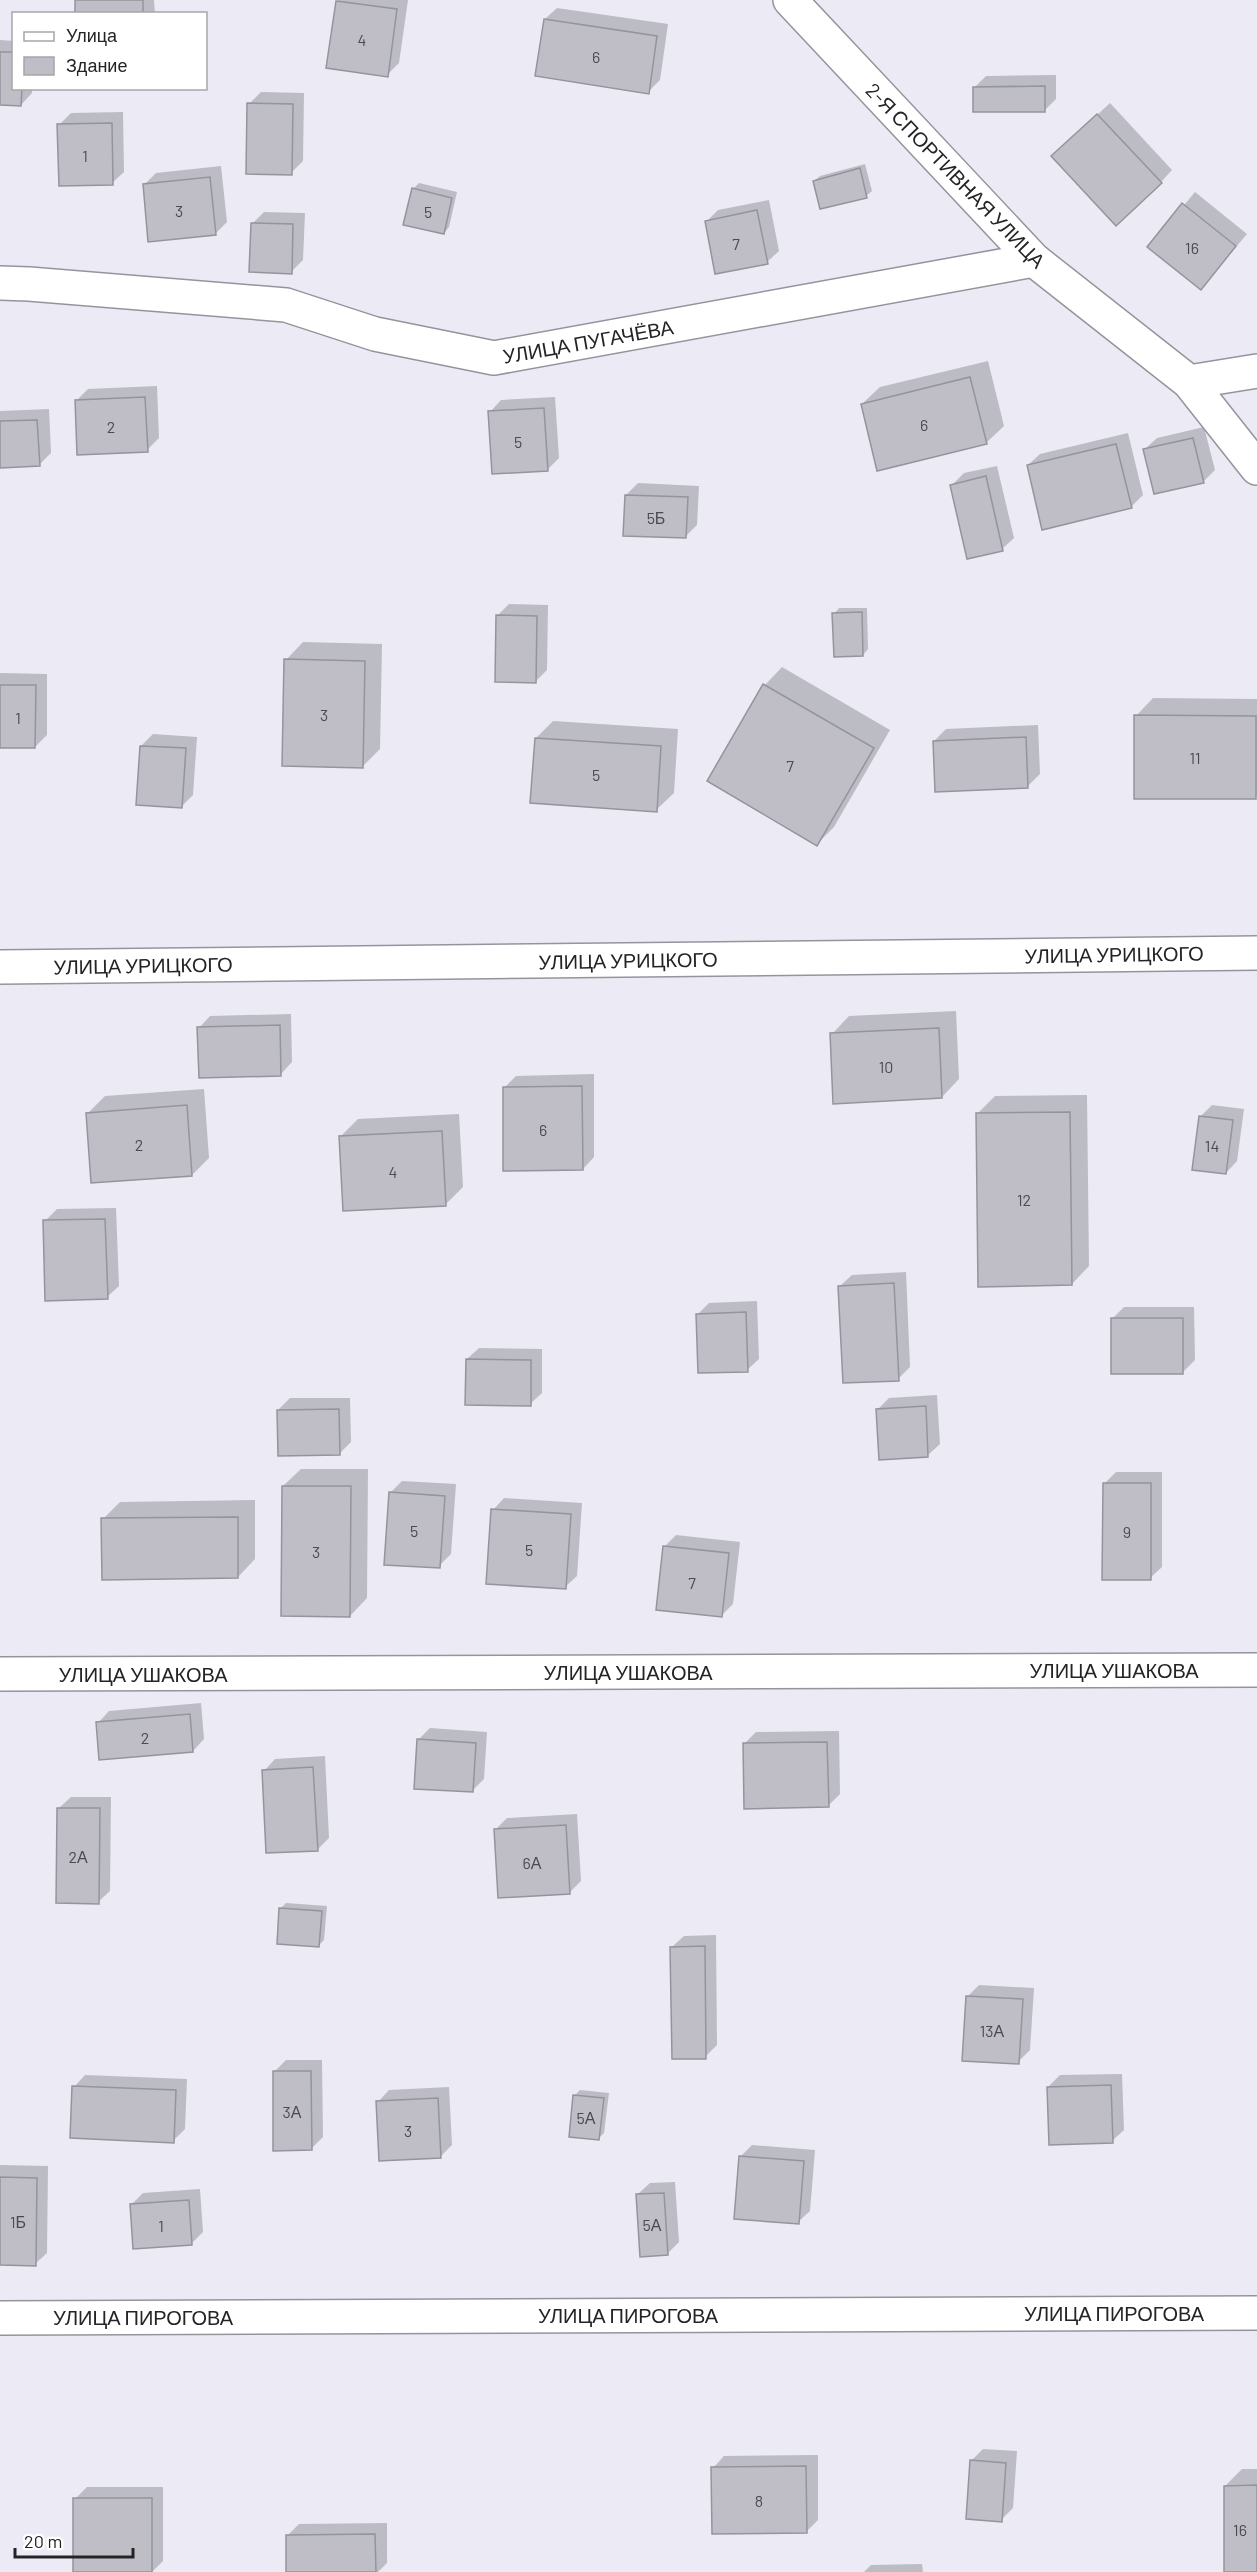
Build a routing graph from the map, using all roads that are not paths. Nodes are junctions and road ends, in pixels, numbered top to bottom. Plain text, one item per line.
1 (790, 0) edge
2 (1034, 260) junction
3 (0, 283) edge
4 (1257, 371) edge
5 (1189, 382) junction
6 (1257, 468) edge
7 (1257, 953) edge
8 (0, 967) edge
9 (1257, 1670) edge
10 (0, 1674) edge
11 (1257, 2313) edge
12 (0, 2318) edge

1 - 2 street, 2-Я СПОРТИВНАЯ УЛИЦА
2 - 3 street, УЛИЦА ПУГАЧЁВА
2 - 5 street, 2-Я СПОРТИВНАЯ УЛИЦА
4 - 5 street
5 - 6 street, 2-Я СПОРТИВНАЯ УЛИЦА
7 - 8 street, УЛИЦА УРИЦКОГО
9 - 10 street, УЛИЦА УШАКОВА
11 - 12 street, УЛИЦА ПИРОГОВА

